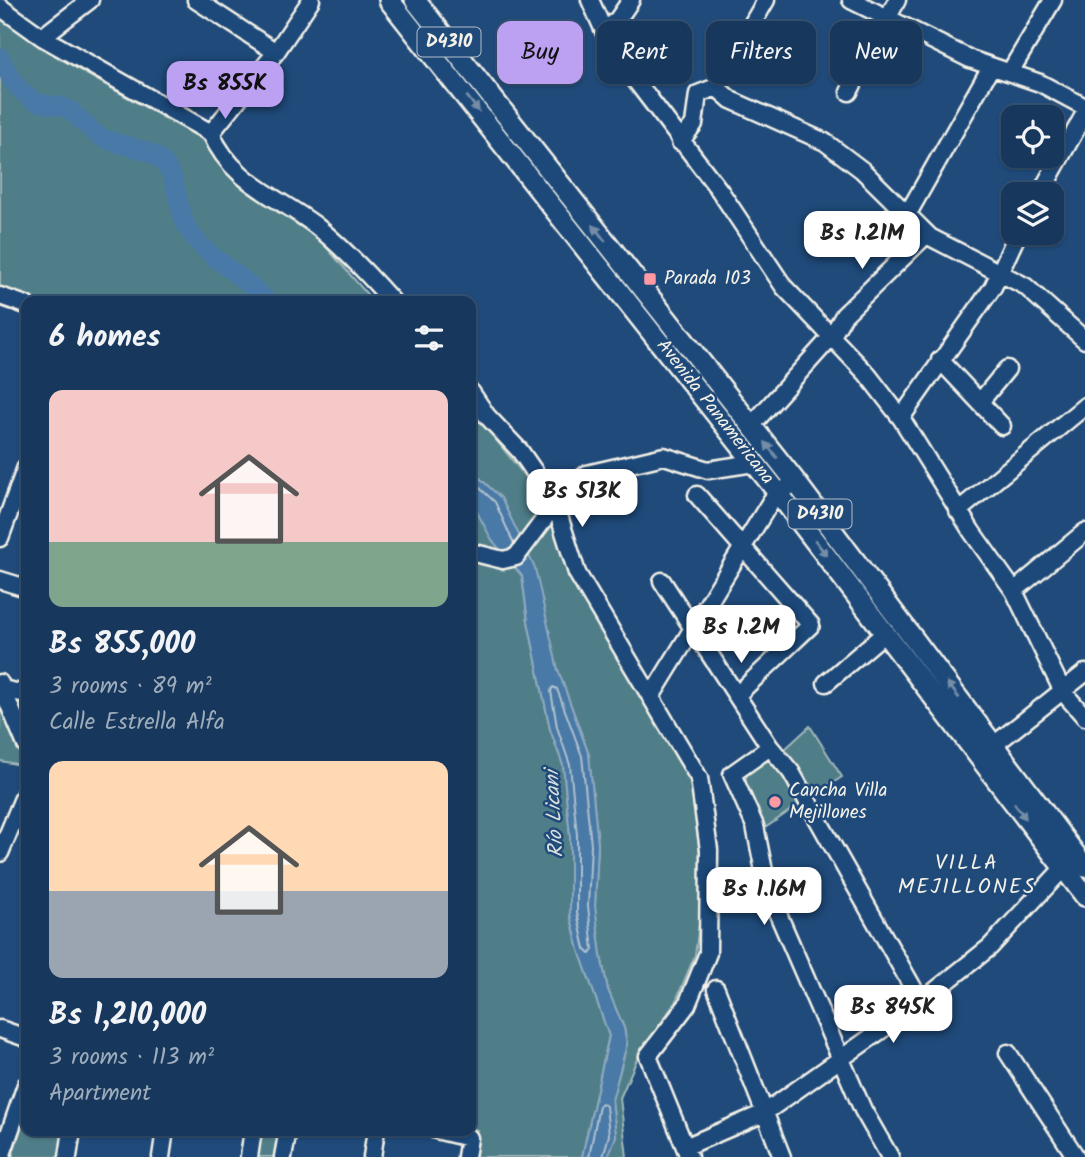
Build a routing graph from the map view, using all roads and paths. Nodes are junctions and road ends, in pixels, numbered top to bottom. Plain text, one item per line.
1 (90, 0) edge
2 (196, 0) edge
3 (311, 0) edge
4 (389, 0) edge
5 (415, 0) edge
6 (590, 0) edge
7 (631, 0) edge
8 (765, 0) edge
9 (851, 0) edge
10 (897, 0) edge
11 (1053, 0) edge
12 (0, 7) edge
13 (887, 18) junction
14 (599, 21) edge
15 (616, 21) edge
16 (42, 37) junction
17 (276, 52) junction
18 (991, 68) junction
19 (1010, 72) junction
20 (639, 84) edge
21 (716, 87) junction
22 (849, 92) dead end
23 (1085, 107) edge
24 (1085, 113) edge
25 (211, 133) junction
26 (680, 142) junction
27 (1047, 182) edge
28 (906, 215) junction
29 (927, 234) junction
30 (1012, 245) edge
31 (999, 271) junction
32 (0, 296) edge
33 (388, 296) edge
34 (21, 303) edge
35 (832, 336) junction
36 (1085, 340) edge
37 (940, 360) junction
38 (1007, 369) dead end
39 (476, 400) edge
40 (980, 402) junction
41 (1085, 406) edge
42 (901, 418) junction
43 (752, 425) junction
44 (1002, 426) dead end
45 (754, 463) junction
46 (21, 481) edge
47 (795, 481) junction
48 (779, 494) junction
49 (697, 495) dead end
50 (554, 500) junction
51 (958, 510) junction
52 (1085, 532) edge
53 (0, 538) edge
54 (743, 547) junction
55 (476, 553) edge
56 (0, 580) edge
57 (662, 580) dead end
58 (21, 586) edge
59 (1014, 591) junction
60 (694, 626) junction
61 (886, 632) junction
62 (1085, 673) edge
63 (826, 683) dead end
64 (1, 686) edge
65 (21, 692) edge
66 (1063, 692) junction
67 (738, 694) junction
68 (652, 695) junction
69 (1085, 717) edge
70 (21, 732) edge
71 (770, 747) junction
72 (987, 750) junction
73 (21, 802) edge
74 (0, 853) edge
75 (1075, 864) edge
76 (1084, 892) edge
77 (716, 989) dead end
78 (921, 1002) junction
79 (0, 1029) edge
80 (21, 1036) edge
81 (1008, 1053) dead end
82 (843, 1059) junction
83 (21, 1099) edge
84 (764, 1113) junction
85 (71, 1136) edge
86 (164, 1136) edge
87 (252, 1136) edge
88 (287, 1136) edge
89 (375, 1136) edge
90 (461, 1136) edge
91 (687, 1152) edge
92 (1, 1157) edge
93 (68, 1157) edge
94 (161, 1157) edge
95 (249, 1157) edge
96 (283, 1157) edge
97 (372, 1157) edge
98 (466, 1157) edge
99 (782, 1157) edge
100 (890, 1157) edge
101 (1076, 1157) edge

1 - 16 street
2 - 17 street
3 - 17 street
4 -> 45 main road, Avenida Panamericana / D4310
43 -> 5 main road, Avenida Panamericana / D4310
6 - 14 street
7 - 15 street
8 - 21 street
9 - 13 street
10 - 13 street
11 - 19 street
12 - 16 street
13 - 18 street
13 - 22 street
16 - 25 street
17 - 25 street
18 - 19 street
18 - 28 street
19 - 23 street
20 - 26 street
21 - 26 street
21 - 28 street
24 - 27 street
25 - 33 street
26 - 35 street
28 - 29 street
29 - 31 street
29 - 35 street
30 - 31 street
31 - 36 street
31 - 37 street
32 - 34 street
35 - 42 street
35 - 43 street
37 - 40 street
37 - 42 street
38 - 40 street
39 - 50 street
40 - 44 street
41 - 51 street
42 - 51 street
47 -> 43 main road, Avenida Panamericana / D4310
45 - 48 main road, Avenida Panamericana / D4310
45 - 50 street
46 - 53 street
47 - 48 street
72 -> 47 main road, Avenida Panamericana / D4310
48 - 54 street
48 -> 61 main road, Avenida Panamericana / D4310
49 - 54 street
50 - 55 street
50 - 68 street
51 - 59 street
52 - 59 street
54 - 60 street
54 - 67 street
56 - 58 street
57 - 60 street
59 - 66 street
60 - 67 street
60 - 68 street
61 - 63 street
61 - 72 main road, Avenida Panamericana / D4310
62 - 66 street
64 - 65 street
64 - 70 street
66 - 69 street
66 - 72 street
67 - 71 street
68 - 91 street
71 - 78 street
71 - 82 street
72 - 75 main road, Avenida Panamericana / D4310
73 - 74 street
75 - 76 main road, Avenida Panamericana / D4310
75 - 78 street
77 - 84 street
78 - 82 street
79 - 80 street
81 - 101 street
82 - 84 street
82 - 100 street
83 - 92 street
84 - 91 street
84 - 99 street
85 - 93 street
86 - 94 street
87 - 95 street
88 - 96 street
89 - 97 street
90 - 98 street

